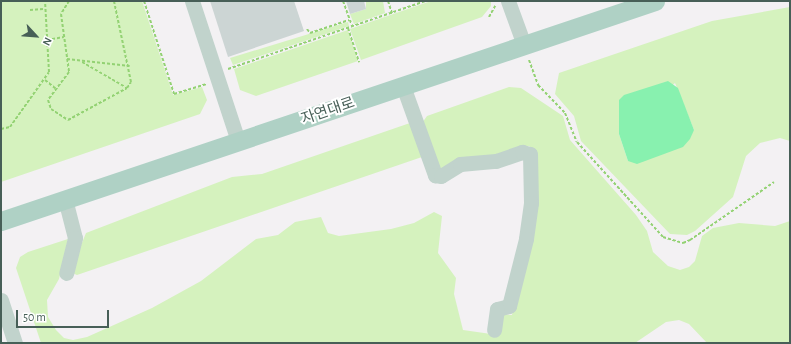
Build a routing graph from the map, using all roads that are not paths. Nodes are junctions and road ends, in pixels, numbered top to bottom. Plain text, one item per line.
1 (192, 1) edge
2 (508, 1) edge
3 (655, 1) edge
4 (524, 45) junction
5 (403, 86) junction
6 (238, 141) junction
7 (65, 199) junction
8 (1, 221) edge
9 (66, 272) dead end
10 (2, 308) edge
11 (494, 330) dead end
12 (15, 343) edge

1 - 6 street
2 - 4 street
3 - 4 main road, 자연대로
4 - 5 main road, 자연대로
5 - 6 main road, 자연대로
5 - 11 street
6 - 7 main road, 자연대로
7 - 8 main road, 자연대로
7 - 9 street
10 - 12 street

